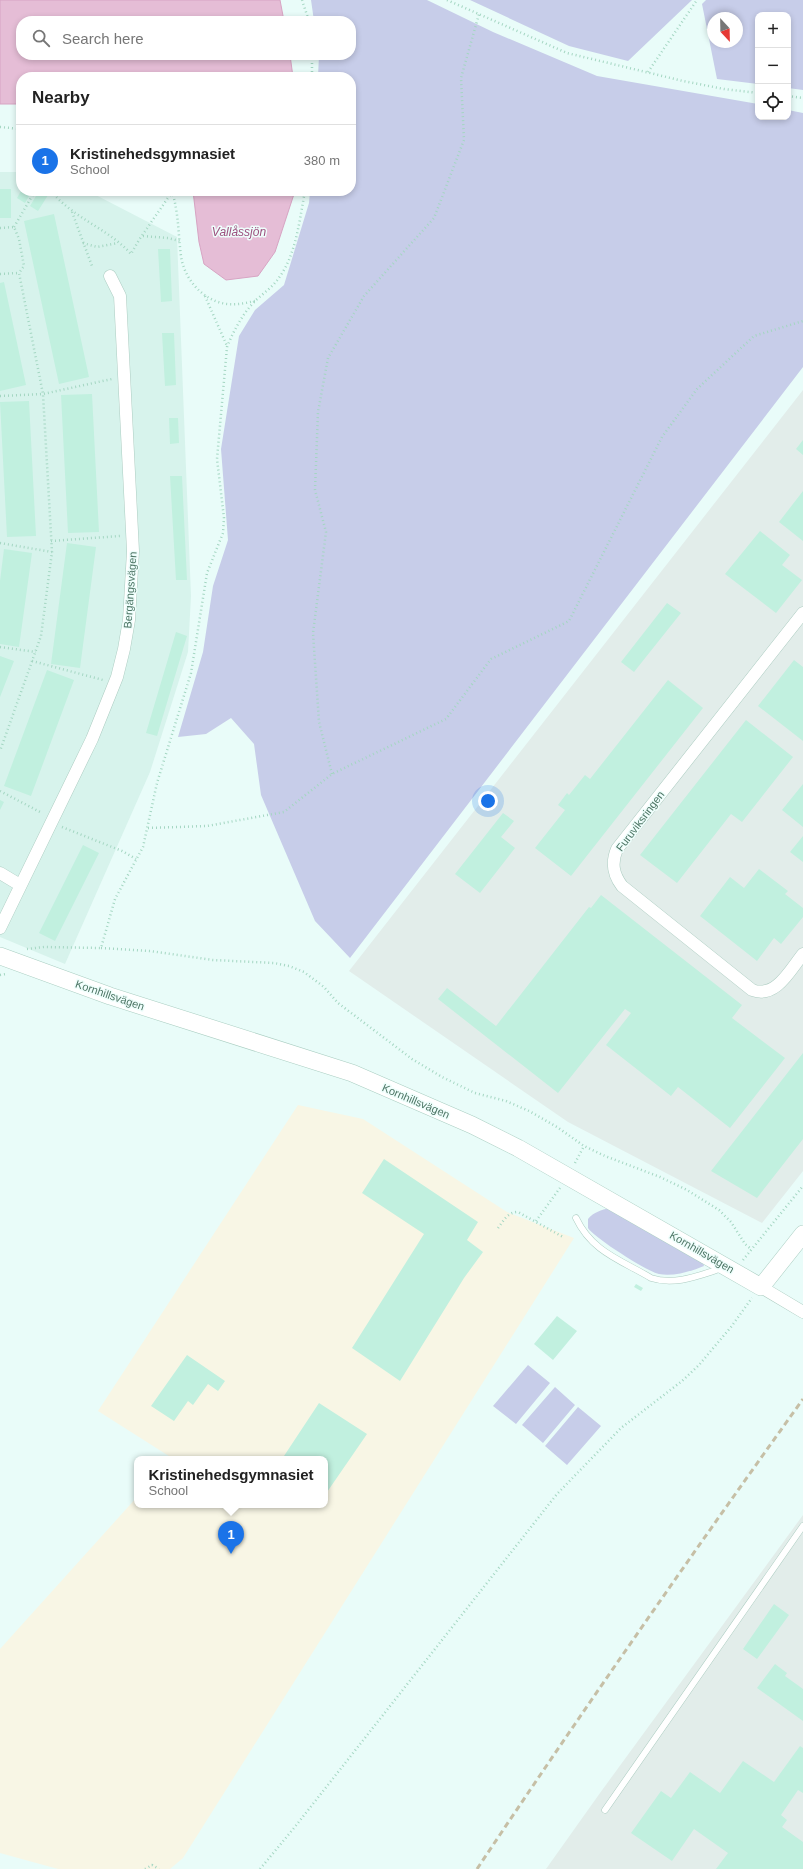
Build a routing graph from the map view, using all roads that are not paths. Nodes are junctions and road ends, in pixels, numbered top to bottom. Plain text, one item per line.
1 (110, 276) dead end
2 (803, 613) edge
3 (0, 873) edge
4 (20, 885) junction
5 (0, 928) edge
6 (803, 954) edge
7 (0, 956) edge
8 (576, 1218) dead end
9 (803, 1234) edge
10 (731, 1269) junction
11 (761, 1287) junction
12 (803, 1312) edge
13 (803, 1526) edge
14 (605, 1810) dead end

1 - 4 street, Bergängsvägen
2 - 6 street, Furuviksringen
3 - 4 street
4 - 5 street, Bergängsvägen
7 - 10 street, Kornhillsvägen
8 - 10 lane
9 - 11 street
10 - 11 street, Kornhillsvägen
11 - 12 street, Kornhillsvägen
13 - 14 lane

